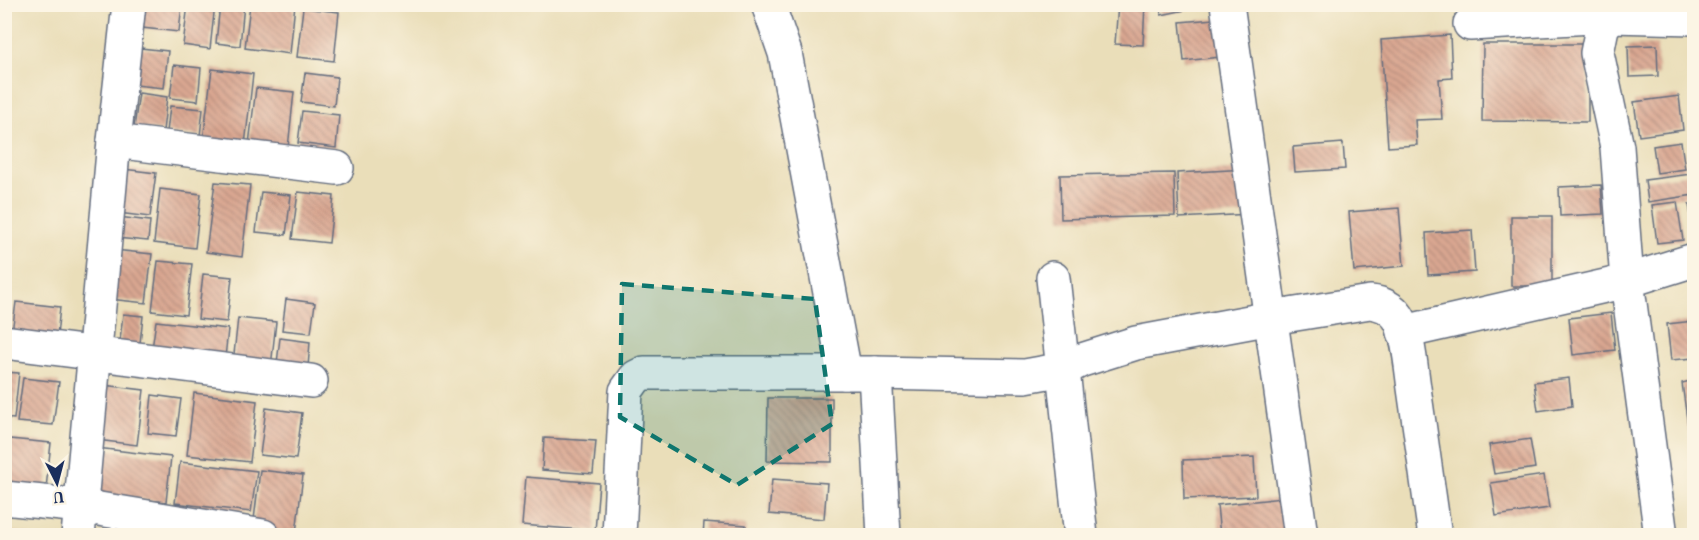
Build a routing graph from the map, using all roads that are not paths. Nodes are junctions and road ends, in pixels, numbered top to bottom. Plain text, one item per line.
1 (129, 4) edge
2 (768, 4) edge
3 (1227, 4) edge
4 (1614, 10) edge
5 (1695, 18) edge
6 (1470, 24) dead end
7 (114, 141) junction
8 (337, 168) dead end
9 (1695, 260) edge
10 (1053, 278) dead end
11 (1627, 281) junction
12 (1271, 318) junction
13 (1404, 332) junction
14 (4, 342) edge
15 (94, 355) junction
16 (1064, 369) junction
17 (860, 373) junction
18 (311, 381) dead end
19 (4, 498) edge
20 (79, 521) edge
21 (263, 536) edge
22 (619, 536) edge
23 (884, 536) edge
24 (1081, 536) edge
25 (1301, 536) edge
26 (1435, 536) edge
27 (1661, 536) edge

1 - 7 street
2 - 17 street
3 - 12 street
4 - 5 street
4 - 6 street
4 - 11 street
7 - 8 street
7 - 15 street
9 - 11 street
10 - 16 street
11 - 13 street
11 - 27 street
12 - 13 street
12 - 16 street
12 - 25 street
13 - 26 street
14 - 15 street
15 - 18 street
15 - 20 street
16 - 17 street
16 - 24 street
17 - 22 street
17 - 23 street
19 - 20 street
20 - 21 street

